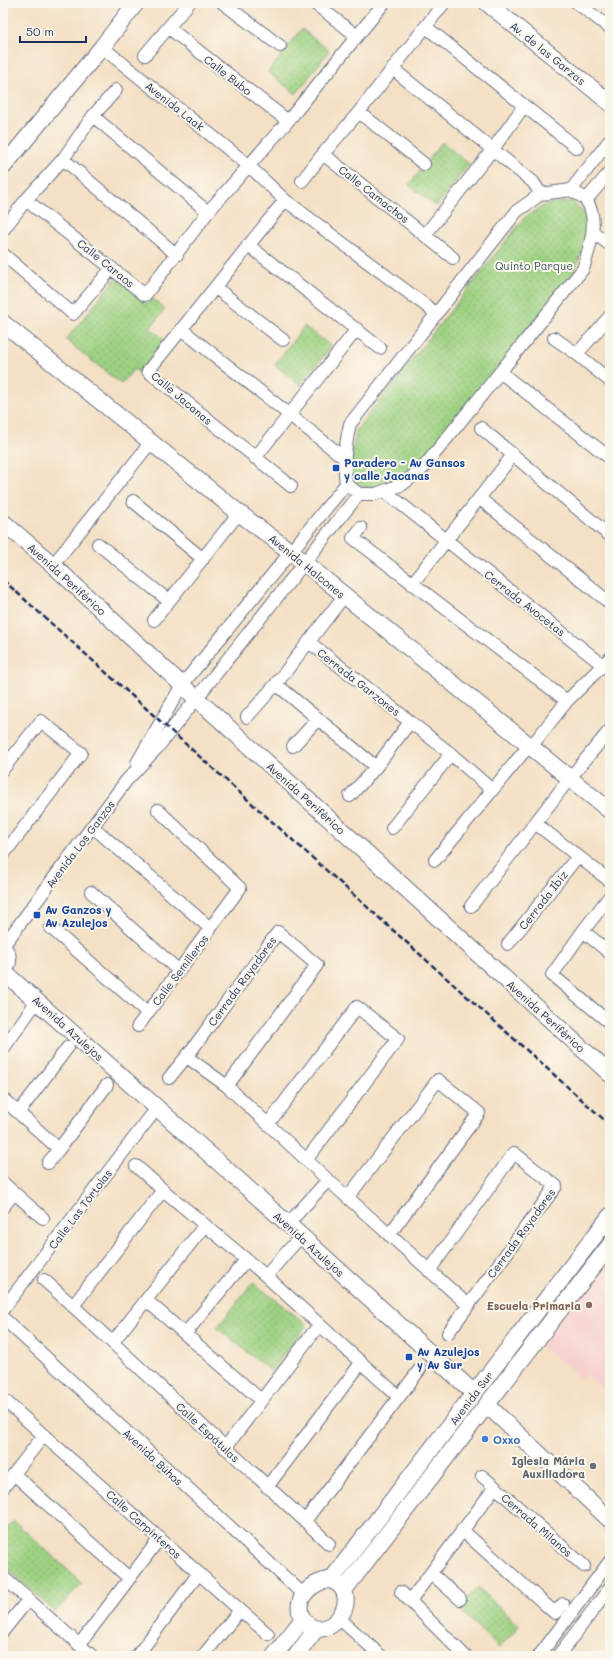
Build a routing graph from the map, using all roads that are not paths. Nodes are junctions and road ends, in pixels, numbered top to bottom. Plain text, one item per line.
1 (136, 3) edge
2 (189, 3) edge
3 (223, 3) edge
4 (314, 3) edge
5 (384, 3) edge
6 (444, 3) edge
7 (487, 3) edge
8 (583, 5) edge
9 (426, 27) junction
10 (169, 28) junction
11 (610, 28) edge
12 (357, 36) junction
13 (280, 46) dead end
14 (102, 47) junction
15 (145, 55) dead end
16 (393, 69) junction
17 (116, 90) dead end
18 (610, 103) edge
19 (524, 106) junction
20 (359, 112) junction
21 (93, 116) junction
22 (288, 121) junction
23 (610, 140) edge
24 (577, 148) dead end
25 (493, 149) junction
26 (323, 154) junction
27 (63, 159) junction
28 (248, 164) junction
29 (424, 164) dead end
30 (3, 167) edge
31 (610, 172) edge
32 (302, 181) dead end
33 (571, 190) junction
34 (541, 194) junction
35 (26, 200) junction
36 (285, 200) junction
37 (586, 200) junction
38 (208, 212) junction
39 (3, 230) edge
40 (593, 232) junction
41 (425, 235) junction
42 (607, 243) edge
43 (248, 245) junction
44 (3, 254) edge
45 (177, 255) junction
46 (453, 258) dead end
47 (112, 268) junction
48 (216, 288) junction
49 (437, 314) junction
50 (610, 316) edge
51 (3, 323) edge
52 (181, 329) junction
53 (356, 329) junction
54 (554, 338) dead end
55 (283, 340) dead end
56 (380, 348) dead end
57 (577, 354) junction
58 (500, 372) junction
59 (610, 381) edge
60 (289, 415) junction
61 (481, 428) dead end
62 (151, 442) junction
63 (513, 455) junction
64 (255, 458) junction
65 (343, 458) junction
66 (610, 458) edge
67 (346, 484) junction
68 (291, 486) dead end
69 (386, 492) junction
70 (359, 494) junction
71 (479, 498) junction
72 (134, 501) dead end
73 (239, 513) junction
74 (3, 522) edge
75 (361, 528) dead end
76 (610, 536) edge
77 (446, 541) junction
78 (98, 544) dead end
79 (291, 552) junction
80 (203, 559) junction
81 (305, 564) junction
82 (53, 565) junction
83 (412, 584) junction
84 (344, 596) junction
85 (169, 601) junction
86 (610, 602) edge
87 (154, 620) dead end
88 (309, 642) junction
89 (607, 662) edge
90 (276, 684) junction
91 (182, 685) junction
92 (196, 698) junction
93 (567, 700) junction
94 (165, 715) junction
95 (247, 717) dead end
96 (318, 718) junction
97 (410, 722) junction
98 (175, 724) junction
99 (608, 735) edge
100 (153, 744) junction
101 (293, 746) dead end
102 (529, 747) junction
103 (450, 754) junction
104 (376, 767) junction
105 (3, 769) edge
106 (571, 777) junction
107 (492, 790) junction
108 (350, 796) dead end
109 (158, 810) dead end
110 (610, 811) edge
111 (535, 823) junction
112 (93, 827) junction
113 (392, 828) dead end
114 (3, 855) edge
115 (578, 856) junction
116 (435, 860) dead end
117 (610, 881) edge
118 (91, 892) dead end
119 (610, 896) edge
120 (470, 906) dead end
121 (51, 928) dead end
122 (210, 928) junction
123 (583, 931) junction
124 (508, 944) dead end
125 (3, 945) edge
126 (610, 953) edge
127 (179, 970) junction
128 (4, 973) edge
129 (37, 1001) junction
130 (148, 1013) junction
131 (610, 1023) edge
132 (138, 1026) dead end
133 (68, 1047) dead end
134 (3, 1049) edge
135 (187, 1057) junction
136 (610, 1074) edge
137 (169, 1078) dead end
138 (107, 1085) dead end
139 (227, 1086) junction
140 (3, 1099) edge
141 (157, 1108) junction
142 (19, 1112) junction
143 (268, 1124) junction
144 (59, 1149) junction
145 (307, 1160) junction
146 (48, 1163) dead end
147 (136, 1166) dead end
148 (328, 1180) junction
149 (3, 1183) edge
150 (163, 1190) junction
151 (14, 1193) junction
152 (348, 1197) junction
153 (3, 1207) edge
154 (43, 1218) dead end
155 (609, 1218) edge
156 (293, 1219) junction
157 (205, 1225) junction
158 (389, 1235) junction
159 (300, 1236) junction
160 (610, 1245) edge
161 (246, 1260) junction
162 (429, 1271) junction
163 (266, 1276) junction
164 (44, 1280) dead end
165 (146, 1300) junction
166 (468, 1305) junction
167 (73, 1306) junction
168 (3, 1309) edge
169 (3, 1318) edge
170 (319, 1325) junction
171 (448, 1333) dead end
172 (185, 1334) junction
173 (113, 1342) junction
174 (361, 1363) junction
175 (420, 1369) dead end
176 (474, 1393) junction
177 (399, 1397) junction
178 (3, 1399) edge
179 (262, 1400) junction
180 (487, 1405) junction
181 (44, 1435) junction
182 (225, 1448) junction
183 (14, 1474) junction
184 (482, 1476) dead end
185 (267, 1486) junction
186 (495, 1487) junction
187 (3, 1488) edge
188 (610, 1520) edge
189 (305, 1521) junction
190 (462, 1530) junction
191 (160, 1538) junction
192 (329, 1544) dead end
193 (610, 1561) edge
194 (584, 1566) dead end
195 (199, 1573) junction
196 (431, 1573) junction
197 (3, 1577) edge
198 (129, 1578) junction
199 (331, 1580) junction
200 (610, 1588) edge
201 (344, 1590) junction
202 (401, 1592) dead end
203 (304, 1595) junction
204 (460, 1599) dead end
205 (28, 1600) junction
206 (410, 1601) junction
207 (563, 1604) dead end
208 (240, 1610) junction
209 (339, 1618) junction
210 (303, 1619) junction
211 (316, 1629) junction
212 (3, 1631) edge
213 (268, 1634) dead end
214 (79, 1645) junction
215 (92, 1656) edge
216 (137, 1656) edge
217 (204, 1656) edge
218 (274, 1656) edge
219 (296, 1656) edge
220 (381, 1656) edge
221 (465, 1656) edge
222 (539, 1656) edge
223 (558, 1656) edge

1 - 14 main road
2 - 10 street
3 - 13 street
4 - 12 street
5 - 12 street
6 - 9 street
7 - 18 main road, Av. de las Garzas
8 - 11 street
9 - 16 street
9 - 19 street
10 - 15 street
10 - 22 street, Calle Bubo
12 - 22 street
14 - 28 street, Avenida Laak
14 - 30 main road
16 - 20 street
16 - 25 street
17 - 21 street
19 - 24 street
19 - 25 street
20 - 26 street
20 - 29 street
21 - 27 street
21 - 38 street
22 - 28 street
23 - 33 street
25 - 34 street
25 - 41 street
26 - 32 street
26 - 41 street, Calle Camachos
27 - 35 street
27 - 45 street
28 - 36 street, Avenida Laak
28 - 38 street, Calle Caraos
31 - 37 street
33 - 34 street
33 - 37 street
34 - 49 street
35 - 39 street
35 - 47 street, Calle Caraos
36 - 43 street, Calle Jacanas
36 - 49 street, Avenida Laak
37 - 40 street
38 - 45 street, Calle Caraos
40 - 42 street
40 - 58 street
41 - 46 street, Calle Camachos
43 - 48 street, Calle Jacanas
43 - 53 street
44 - 47 street
45 - 47 street, Calle Caraos
48 - 52 street, Calle Jacanas
48 - 55 street
49 - 65 street
50 - 57 street
51 - 62 main road, Avenida Halcones
52 - 60 street
52 - 64 street, Calle Jacanas
53 - 56 street
53 - 60 street
54 - 57 street
57 - 59 street
58 - 66 street
58 - 69 street
60 - 64 street
60 - 65 street
61 - 63 street
62 - 73 main road, Avenida Halcones
62 - 82 street
63 - 71 street
63 - 76 street
64 - 68 street, Calle Jacanas
65 - 67 street
67 - 70 street
67 - 79 street
69 - 70 street
69 - 77 street, Cerrada Avocetas
70 - 81 street
71 - 77 street
71 - 86 street
72 - 80 street
73 - 79 main road, Avenida Halcones
73 - 80 street
74 - 82 main road, Avenida Periférico
75 - 83 street
77 - 83 street
77 - 89 street, Cerrada Avocetas
78 - 85 street
79 - 81 main road, Avenida Halcones
79 - 91 street
80 - 85 street
81 - 84 main road, Avenida Halcones
81 - 92 street
82 - 91 main road, Avenida Periférico
83 - 93 street
84 - 88 street, Cerrada Garzones
84 - 102 main road, Avenida Halcones
85 - 87 street
88 - 90 street, Cerrada Garzones
88 - 97 street, Cerrada Garzones
89 - 93 street, Cerrada Avocetas
90 - 95 street, Cerrada Garzones
90 - 96 street
91 - 92 main road, Avenida Periférico
91 - 94 street
92 - 98 street
92 - 136 main road, Avenida Periférico
93 - 102 street, Cerrada Avocetas
94 - 98 street
94 - 100 street
96 - 101 street
96 - 104 street
97 - 103 street, Cerrada Garzones
97 - 104 street, Cerrada Garzones
98 - 100 street
99 - 106 street
100 - 112 street, Avenida Los Ganzos
102 - 106 main road, Avenida Halcones
102 - 107 street
103 - 107 street, Cerrada Garzones
103 - 113 street
104 - 108 street, Cerrada Garzones
105 - 114 street
106 - 110 main road, Avenida Halcones
106 - 111 street
107 - 116 street
109 - 122 street
111 - 115 street
111 - 120 street
112 - 122 street, Calle Semilleros
112 - 125 street, Avenida Los Ganzos
115 - 117 street
115 - 124 street, Cerrada Ibiz
118 - 127 street
119 - 123 street
121 - 130 street, Calle Semilleros
122 - 127 street, Calle Semilleros
123 - 126 street
123 - 131 street
125 - 128 street, Avenida Azulejos
127 - 130 street, Calle Semilleros
128 - 129 main road, Avenida Azulejos
129 - 134 street
129 - 141 main road, Avenida Azulejos
130 - 132 street
133 - 142 street
135 - 137 street, Cerrada Rayadores
135 - 139 street
135 - 139 street, Cerrada Rayadores
138 - 144 street
139 - 143 street
140 - 142 street
141 - 156 main road, Avenida Azulejos
141 - 168 street, Calle Las Tórtolas
142 - 144 street
143 - 145 street
143 - 145 street
144 - 146 street
145 - 148 street
147 - 150 street
148 - 152 street
148 - 156 street
149 - 151 street
150 - 157 street
150 - 167 street
151 - 153 street
151 - 154 street
152 - 158 street
152 - 158 street
155 - 176 main road, Avenida Sur
156 - 159 main road, Avenida Azulejos
157 - 161 street
157 - 165 street
158 - 162 street
159 - 163 street
159 - 176 main road, Avenida Azulejos
160 - 180 main road, Avenida Sur
161 - 163 street
161 - 172 street
162 - 166 street
162 - 166 street, Cerrada Rayadores
163 - 170 street
164 - 167 street, Calle Espátulas
165 - 172 street
165 - 173 street
166 - 171 street, Cerrada Rayadores
167 - 173 street, Calle Espátulas
169 - 203 street, Avenida Búhos
170 - 174 street
170 - 179 street
172 - 179 street
173 - 182 street, Calle Espátulas
174 - 177 street
174 - 185 street
175 - 177 street
176 - 180 street, Avenida Azulejos
176 - 199 main road, Avenida Sur
177 - 189 street
178 - 181 street, Calle Carpinteros
179 - 182 street
180 - 188 main road, Avenida Azulejos
180 - 201 main road, Avenida Sur
181 - 183 street
181 - 191 street, Calle Carpinteros
182 - 185 street, Calle Espátulas
183 - 187 street
183 - 198 street
184 - 186 street
185 - 189 street, Calle Espátulas
186 - 190 street, Cerrada Milanos
186 - 194 street, Cerrada Milanos
189 - 192 street, Calle Espátulas
190 - 196 street, Cerrada Milanos
190 - 207 street
191 - 195 street, Calle Carpinteros
191 - 198 street
193 - 222 street
195 - 208 street, Calle Carpinteros
195 - 216 street
196 - 204 street
196 - 206 street, Cerrada Milanos
197 - 205 street
198 - 214 street
199 - 201 main road
199 - 203 main road
200 - 223 street
201 - 209 main road
202 - 206 street
203 - 210 main road
205 - 212 street
205 - 214 street
206 - 221 street
208 - 213 street, Calle Carpinteros
208 - 217 street
209 - 211 main road
209 - 220 street
210 - 211 main road
210 - 218 main road
211 - 219 main road
214 - 215 street

